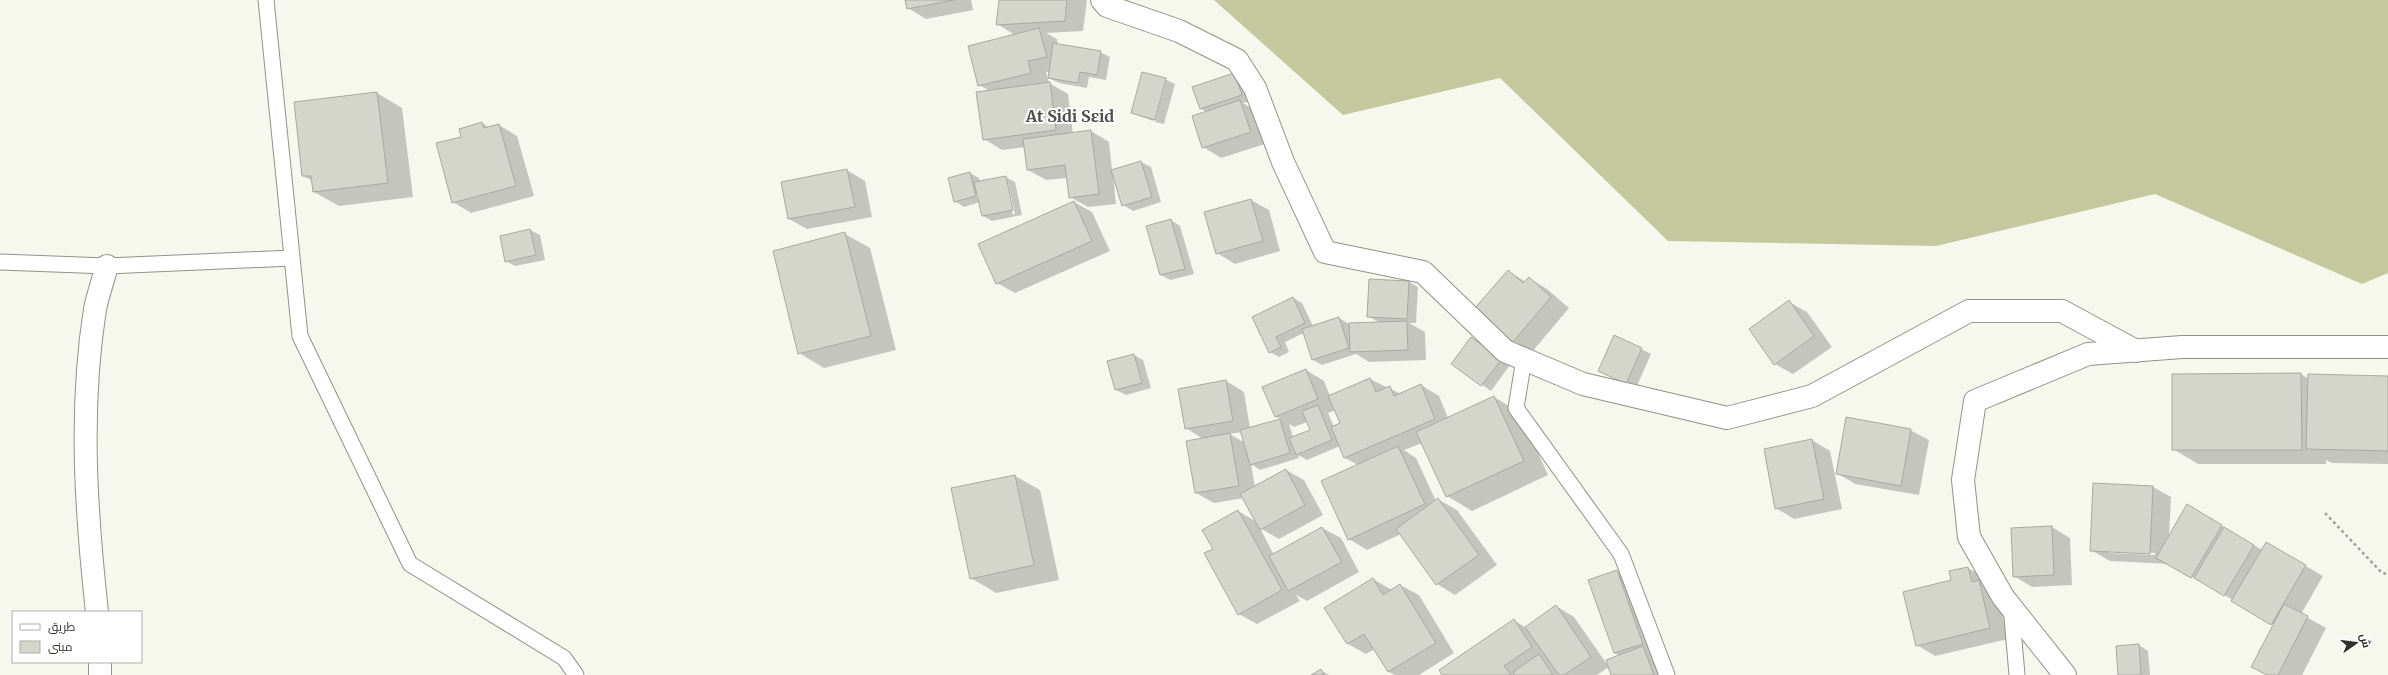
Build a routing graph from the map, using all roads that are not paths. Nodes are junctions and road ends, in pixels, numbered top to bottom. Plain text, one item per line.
1 (266, 0) edge
2 (1102, 0) edge
3 (292, 258) junction
4 (0, 262) edge
5 (107, 266) junction
6 (2388, 347) edge
7 (2136, 350) junction
8 (1524, 359) junction
9 (2011, 606) junction
10 (97, 611) edge
11 (100, 663) edge
12 (100, 675) edge
13 (576, 675) edge
14 (1667, 675) edge
15 (2017, 675) edge
16 (2065, 675) edge

1 - 3 lane
2 - 8 street
3 - 5 lane
3 - 13 lane
4 - 5 lane
5 - 10 street
6 - 7 street
7 - 8 street
7 - 9 street
8 - 14 lane
9 - 15 lane
9 - 16 street
11 - 12 street

